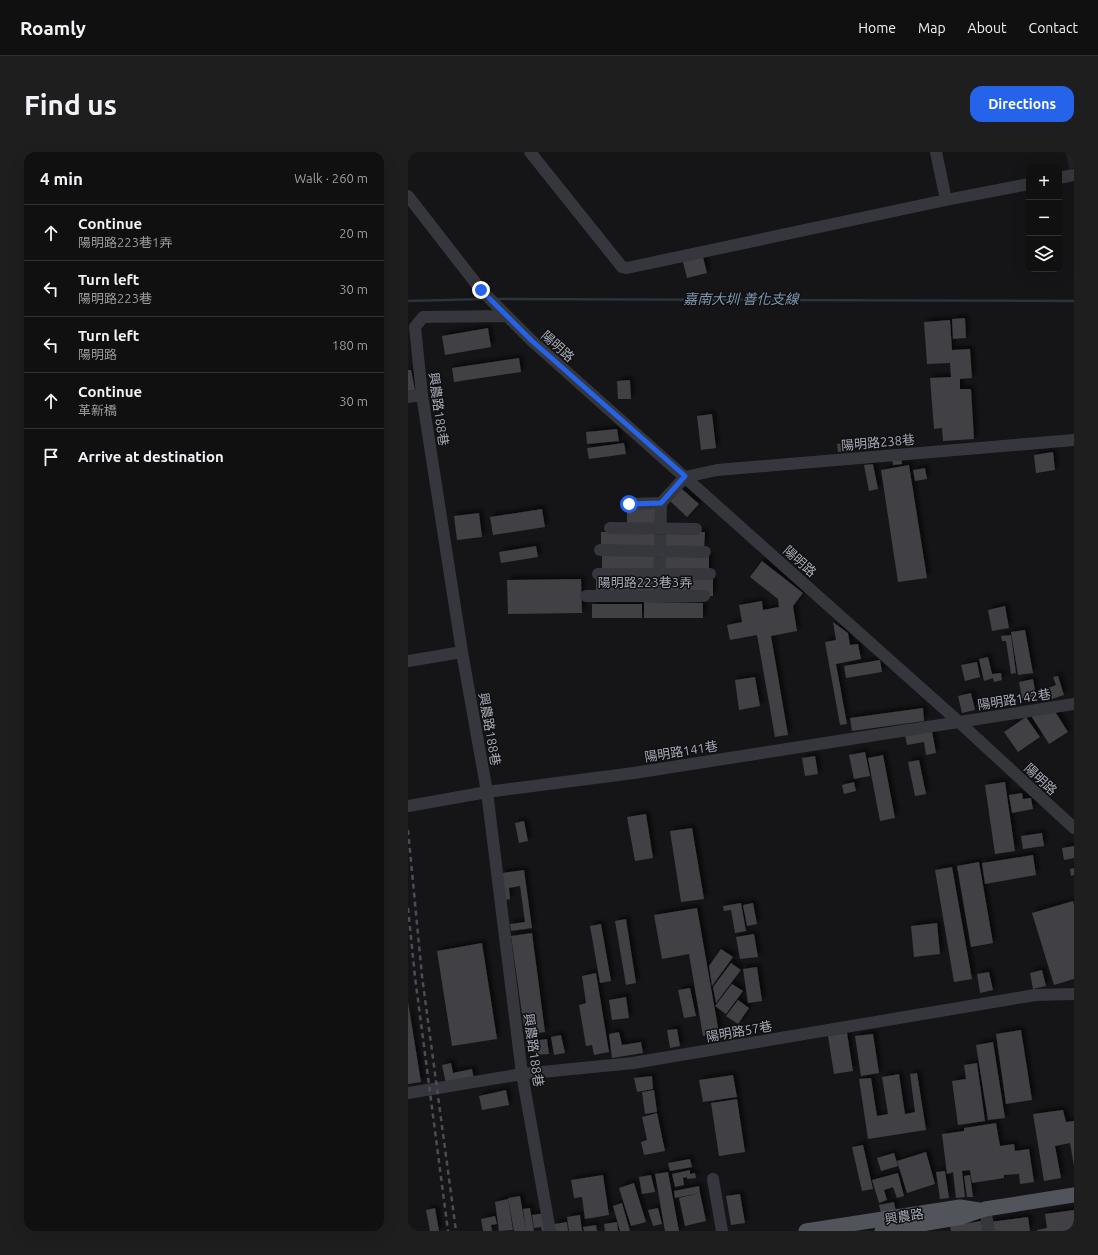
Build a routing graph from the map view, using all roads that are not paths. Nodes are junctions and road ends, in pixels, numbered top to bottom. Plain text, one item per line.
1 (530, 152) edge
2 (936, 152) edge
3 (1074, 175) edge
4 (1062, 177) edge
5 (1026, 185) edge
6 (408, 196) edge
7 (946, 200) junction
8 (507, 316) junction
9 (422, 395) junction
10 (408, 397) edge
11 (1074, 440) edge
12 (685, 476) junction
13 (661, 503) junction
14 (629, 504) dead end
15 (610, 528) dead end
16 (661, 528) junction
17 (696, 529) dead end
18 (600, 550) dead end
19 (660, 552) junction
20 (705, 552) dead end
21 (598, 574) dead end
22 (710, 574) dead end
23 (659, 575) junction
24 (586, 596) dead end
25 (659, 596) junction
26 (704, 596) dead end
27 (462, 652) junction
28 (408, 661) edge
29 (1074, 704) edge
30 (959, 722) junction
31 (487, 792) junction
32 (408, 806) edge
33 (1074, 828) edge
34 (1074, 994) edge
35 (522, 1074) junction
36 (408, 1093) edge
37 (713, 1179) dead end
38 (1074, 1195) edge
39 (982, 1209) junction
40 (550, 1231) edge
41 (722, 1231) edge
42 (806, 1231) edge
43 (882, 1231) edge
44 (989, 1231) edge

1 - 7 street
2 - 7 street
3 - 4 street
5 - 7 street
6 - 8 street, 陽明路
8 - 9 street, 興農路188巷
8 - 12 street, 陽明路
9 - 10 street
9 - 27 street, 興農路188巷
11 - 12 street, 陽明路238巷
12 - 13 street
12 - 30 street, 陽明路
13 - 14 street
13 - 16 street
15 - 16 street
16 - 17 street
16 - 19 street
18 - 19 street
19 - 20 street
19 - 23 street
21 - 23 street
22 - 23 street
23 - 25 street
24 - 25 street, 陽明路223巷3弄
25 - 26 street, 陽明路223巷3弄
27 - 28 street
27 - 31 street, 興農路188巷
29 - 30 street, 陽明路142巷
30 - 31 street, 陽明路141巷
30 - 33 street, 陽明路
31 - 32 street, 陽明路141巷
31 - 35 street, 興農路188巷
34 - 35 street, 陽明路57巷
35 - 36 street, 陽明路57巷
35 - 40 street, 興農路188巷
37 - 41 street
38 - 39 main road, 興農路
39 - 42 main road, 興農路
39 - 43 main road, 興農路
39 - 44 street

